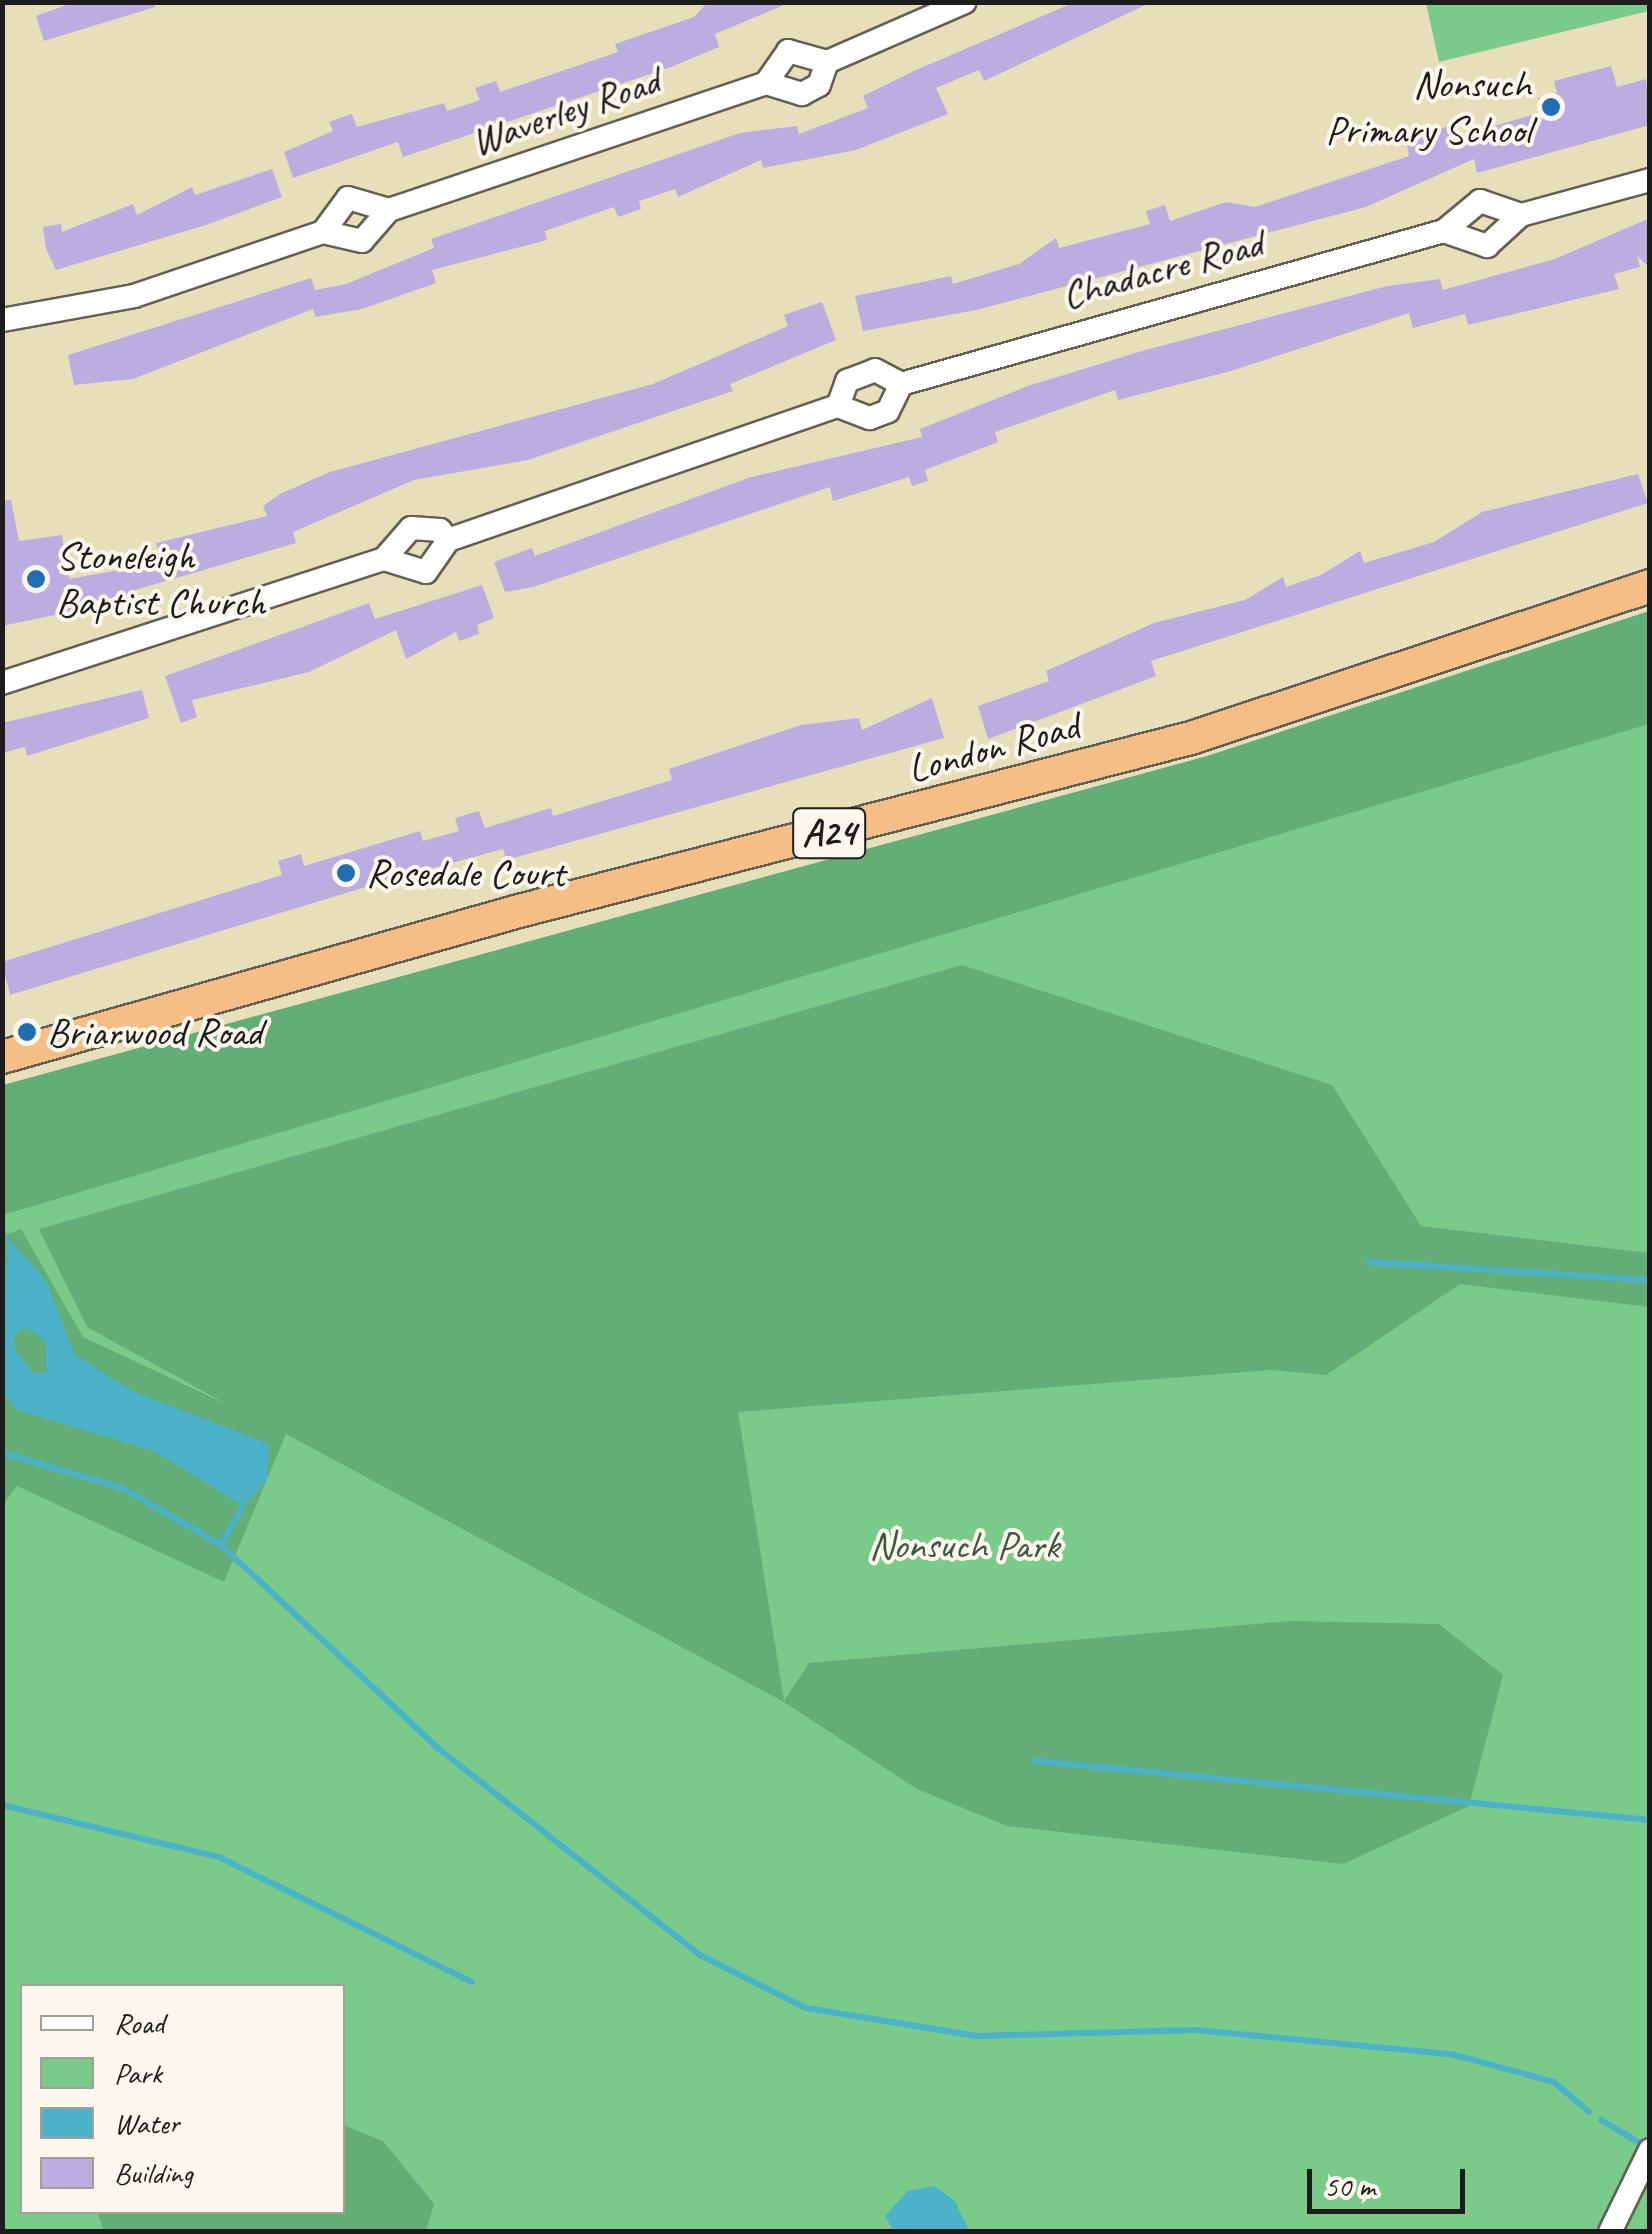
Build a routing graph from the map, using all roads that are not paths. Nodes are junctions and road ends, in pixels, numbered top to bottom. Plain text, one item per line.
1 (965, 2) edge
2 (827, 62) junction
3 (766, 83) junction
4 (1650, 180) edge
5 (388, 210) junction
6 (1521, 215) junction
7 (1444, 231) junction
8 (323, 232) junction
9 (2, 320) edge
10 (901, 384) junction
11 (838, 406) junction
12 (448, 540) junction
13 (384, 559) junction
14 (1650, 586) edge
15 (2, 683) edge
16 (2, 1056) edge
17 (1650, 2150) edge
18 (1610, 2232) edge

1 - 2 street, Waverley Road
2 - 3 street, Waverley Road
2 - 3 street, Waverley Road
3 - 5 street, Waverley Road
4 - 6 street, Chadacre Road
5 - 8 street, Waverley Road
5 - 8 street, Waverley Road
6 - 7 street, Chadacre Road
6 - 7 street, Chadacre Road
7 - 10 street, Chadacre Road
8 - 9 street, Waverley Road
10 - 11 street, Chadacre Road
10 - 11 street, Chadacre Road
11 - 12 street, Chadacre Road
12 - 13 street, Chadacre Road
12 - 13 street, Chadacre Road
13 - 15 street, Chadacre Road
14 - 16 highway, London Road / A24
17 - 18 street

